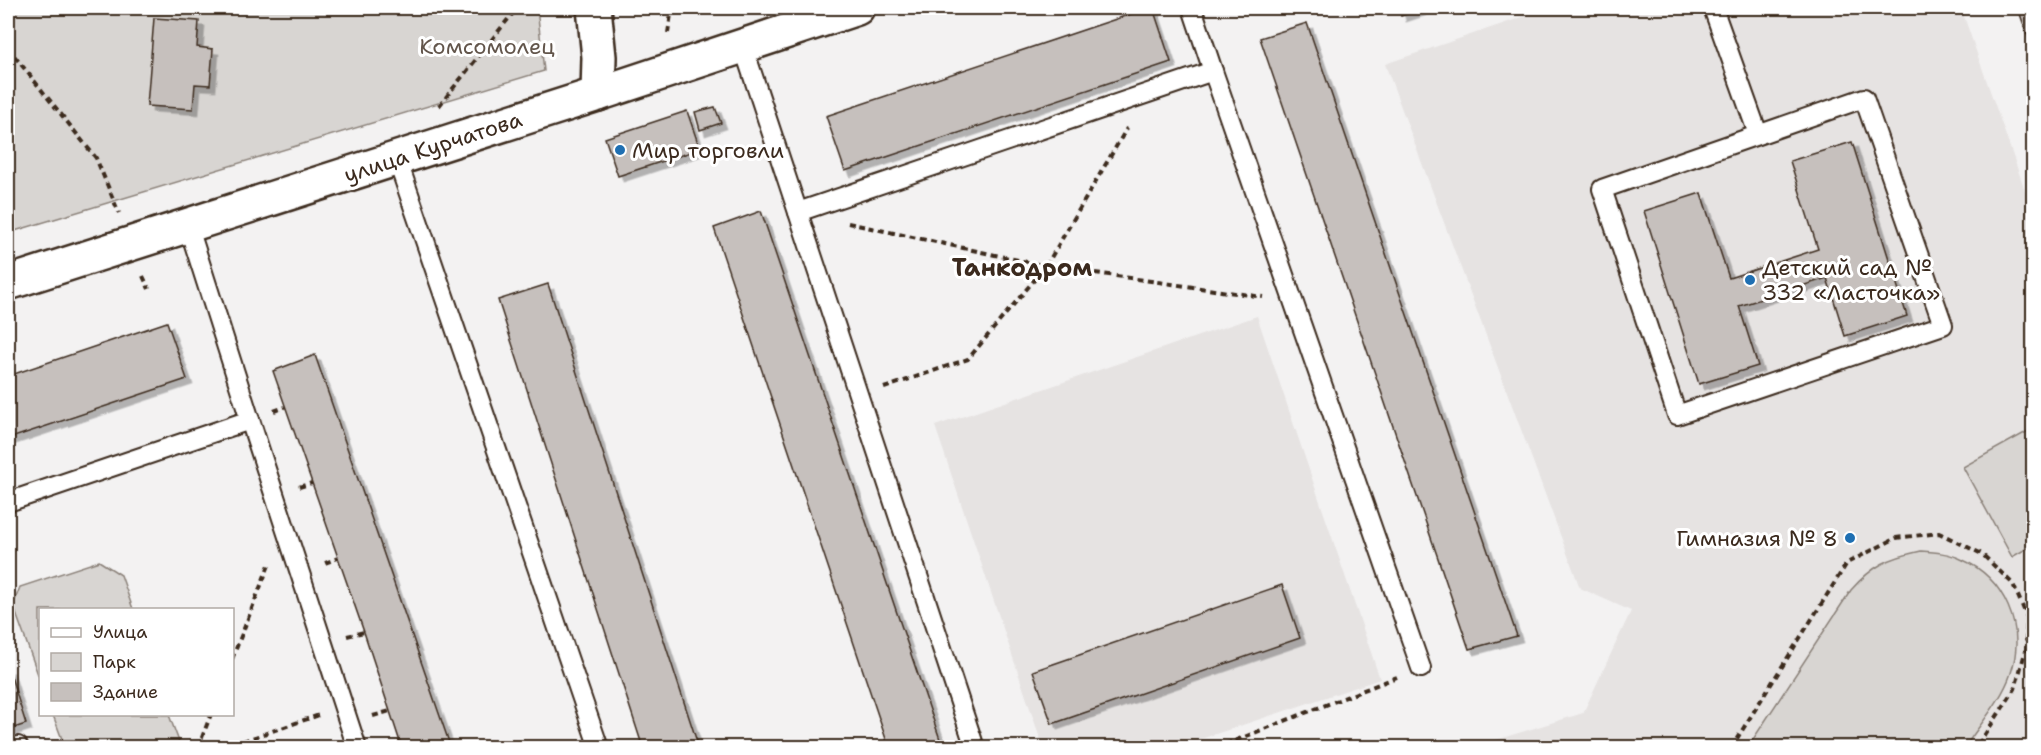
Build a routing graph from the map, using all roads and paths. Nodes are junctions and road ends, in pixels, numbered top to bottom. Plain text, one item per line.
1 (517, 8) edge
2 (594, 8) edge
3 (672, 8) edge
4 (856, 8) edge
5 (1192, 8) edge
6 (1713, 8) edge
7 (668, 33) dead end
8 (743, 46) junction
9 (8, 48) edge
10 (1213, 71) junction
11 (1147, 93) junction
12 (598, 94) junction
13 (439, 106) dead end
14 (1758, 134) junction
15 (397, 159) junction
16 (798, 212) junction
17 (188, 225) junction
18 (130, 244) junction
19 (1046, 266) junction
20 (8, 283) edge
21 (149, 289) dead end
22 (1293, 302) junction
23 (859, 396) junction
24 (250, 420) junction
25 (8, 502) edge
26 (284, 525) junction
27 (234, 654) edge
28 (1421, 668) joint
29 (344, 707) junction
30 (210, 716) edge
31 (198, 747) edge
32 (223, 747) edge
33 (357, 747) edge
34 (599, 747) edge
35 (975, 747) edge
36 (1216, 747) edge
37 (1731, 747) edge
38 (1976, 747) edge

1 - 13 path
2 - 12 street
3 - 7 path
4 - 8 street, улица Курчатова
5 - 10 lane
6 - 14 lane
8 - 12 street, улица Курчатова
8 - 16 lane
9 - 18 path
10 - 11 lane
10 - 22 lane
11 - 16 lane
11 - 19 path
12 - 15 street, улица Курчатова
14 - 14 lane
15 - 17 street, улица Курчатова
15 - 34 lane
16 - 19 path
16 - 23 lane
17 - 18 street, улица Курчатова
17 - 24 lane
18 - 20 street, улица Курчатова
18 - 21 path
19 - 22 path
19 - 23 path
22 - 28 lane
23 - 35 lane
24 - 25 lane
24 - 26 lane
26 - 27 path
26 - 29 lane
28 - 36 path
29 - 32 path
29 - 33 lane
30 - 31 path
37 - 38 path

